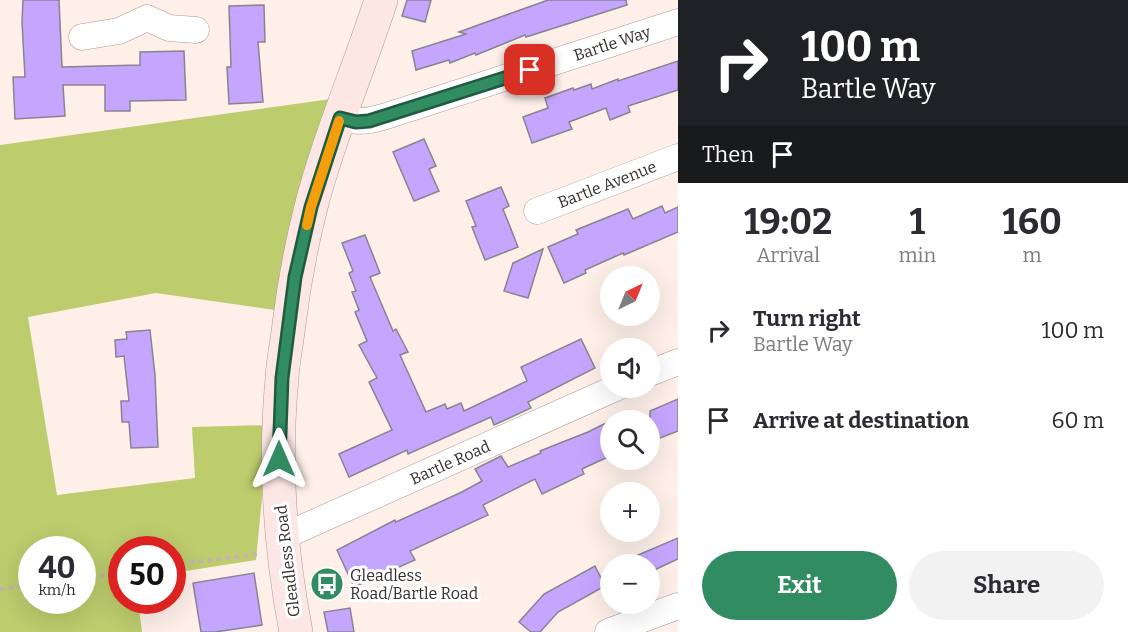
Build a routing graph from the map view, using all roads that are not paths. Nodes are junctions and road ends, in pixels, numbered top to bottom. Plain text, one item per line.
1 (381, 0) edge
2 (148, 9) edge
3 (678, 22) edge
4 (196, 30) dead end
5 (82, 37) dead end
6 (340, 118) junction
7 (678, 158) edge
8 (537, 211) dead end
9 (678, 362) edge
10 (660, 369) edge
11 (600, 395) edge
12 (283, 544) junction
13 (678, 606) edge
14 (296, 632) edge
15 (608, 632) edge

1 - 6 main road, Gleadless Road
2 - 4 street
2 - 5 street
3 - 6 street, Bartle Way
6 - 12 main road, Gleadless Road
7 - 8 street, Bartle Avenue
9 - 10 street
11 - 12 street, Bartle Road
12 - 14 main road, Gleadless Road
13 - 15 street

